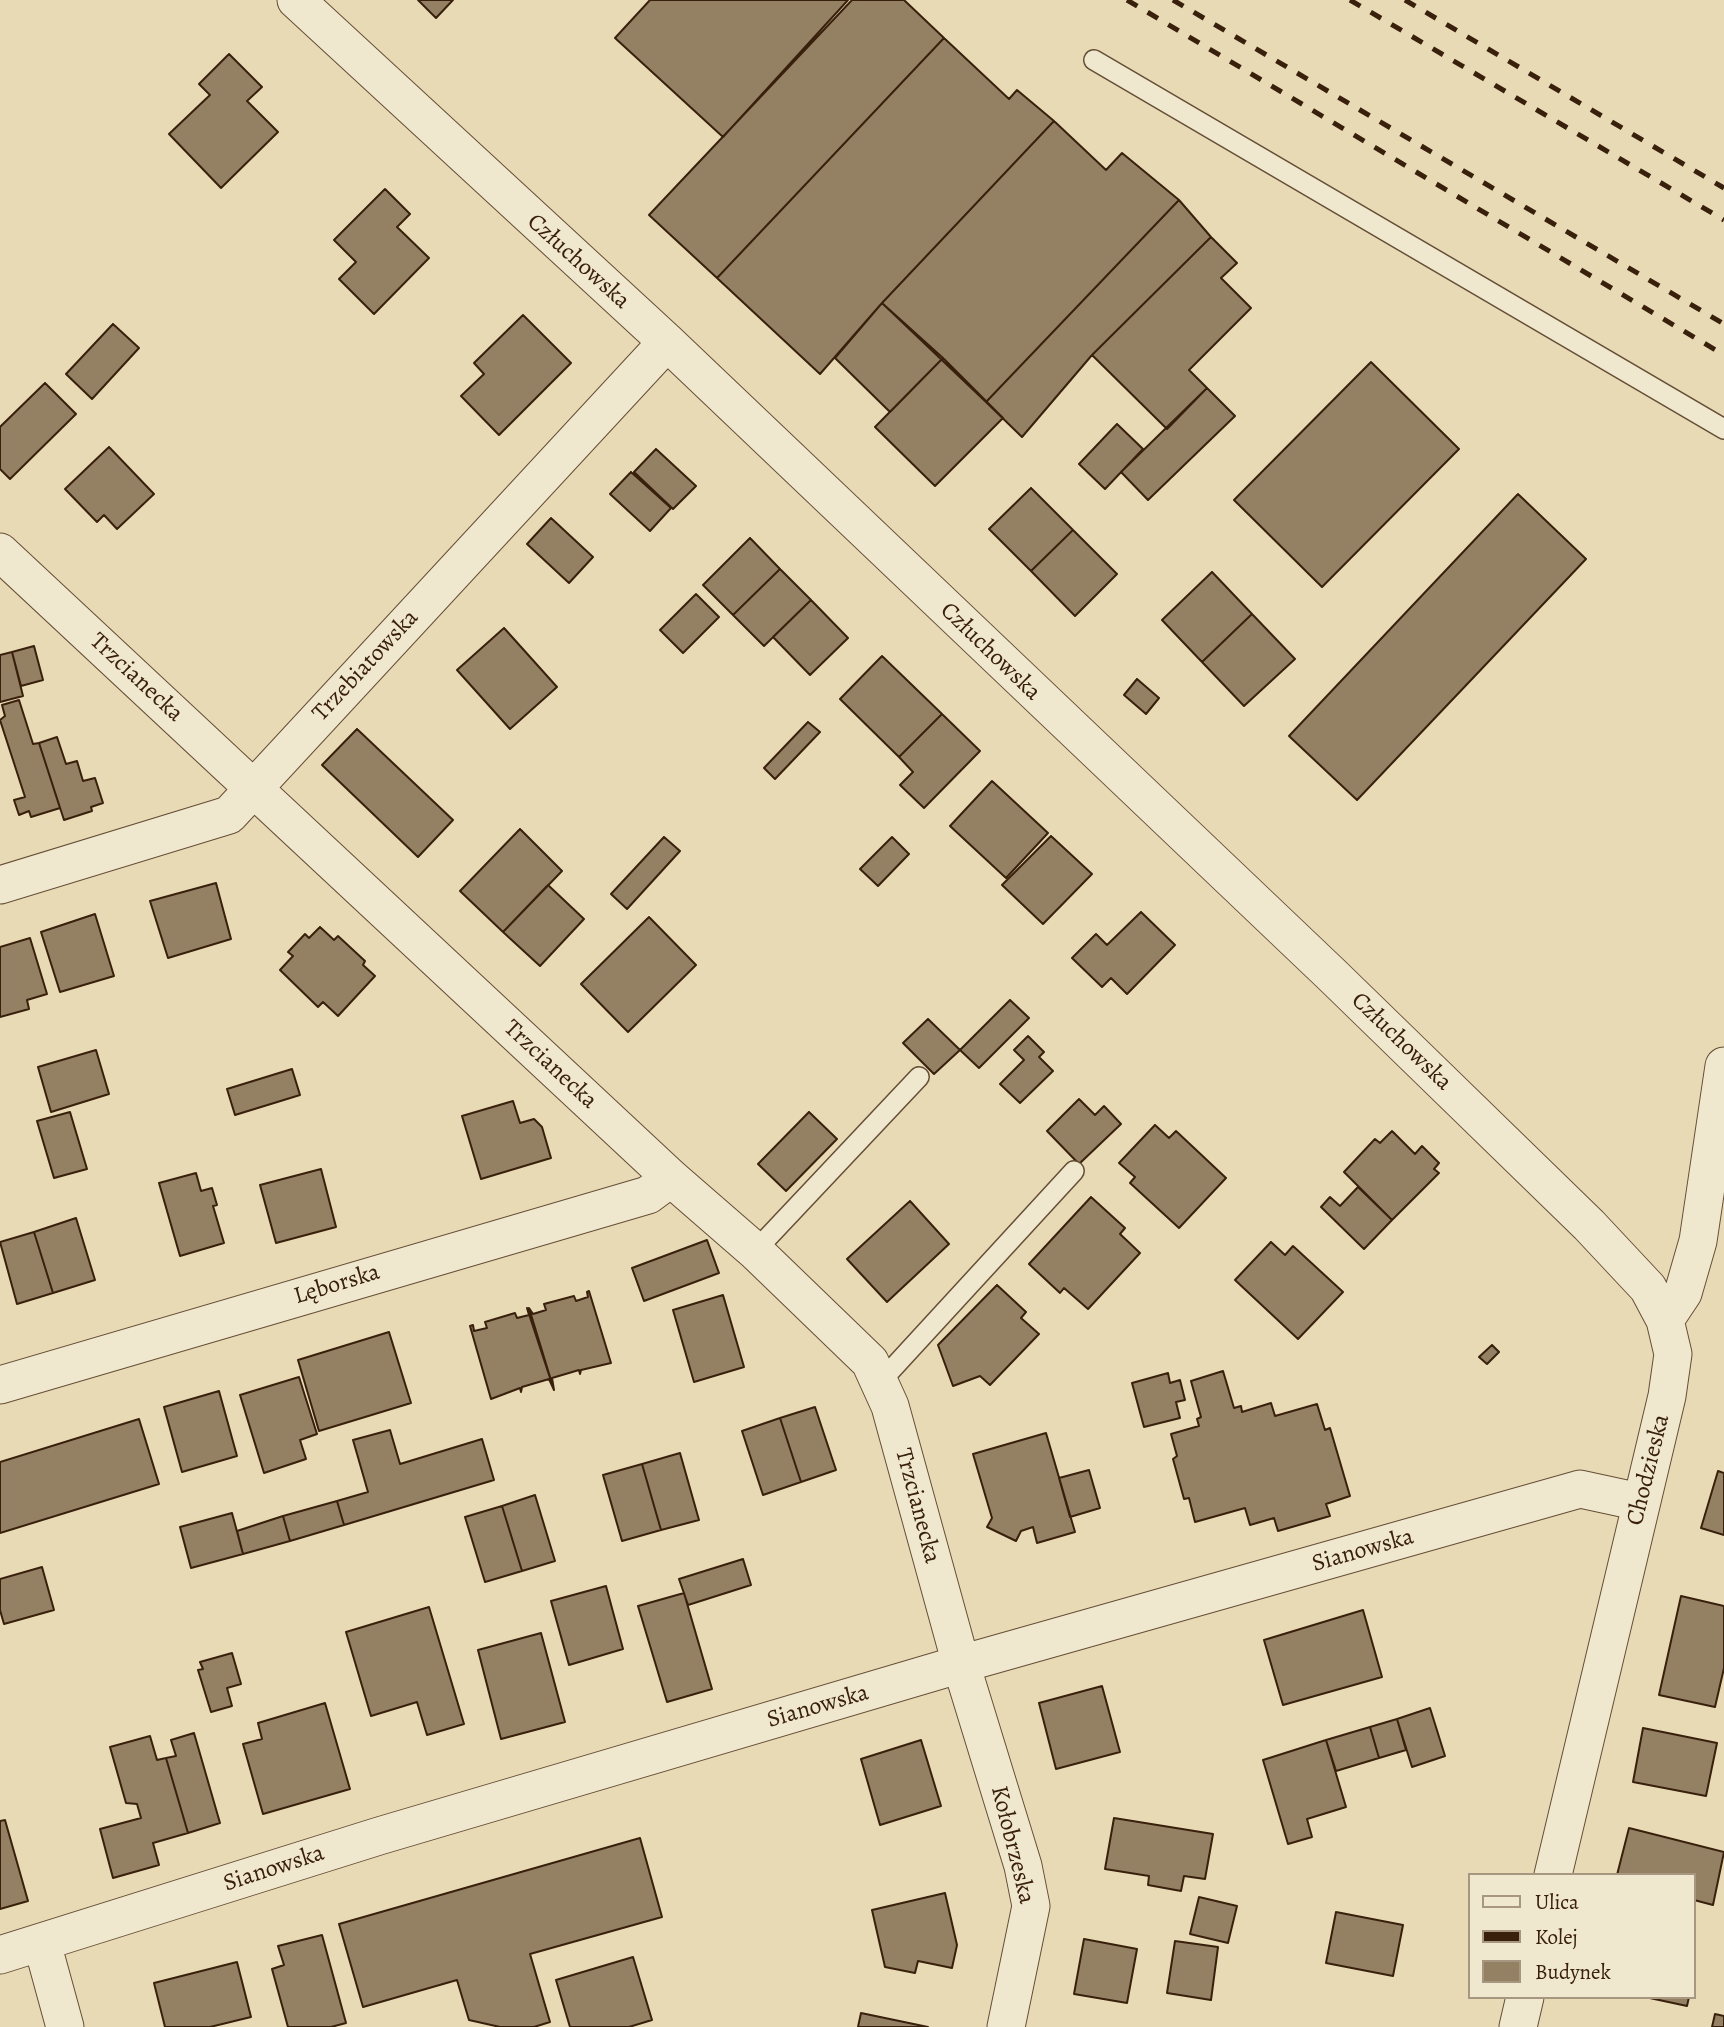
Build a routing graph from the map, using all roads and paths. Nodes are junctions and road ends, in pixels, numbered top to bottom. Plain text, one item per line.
1 (296, 0) edge
2 (1094, 60) dead end
3 (667, 342) junction
4 (1724, 429) edge
5 (0, 552) edge
6 (254, 788) junction
7 (0, 885) edge
8 (1724, 1066) edge
9 (919, 1077) dead end
10 (1074, 1171) dead end
11 (671, 1178) junction
12 (755, 1251) junction
13 (1665, 1320) junction
14 (881, 1381) junction
15 (0, 1385) edge
16 (1640, 1502) junction
17 (961, 1664) junction
18 (1553, 1873) edge
19 (42, 1943) junction
20 (0, 1955) edge
21 (1525, 1999) edge
22 (65, 2027) edge
23 (1006, 2027) edge
24 (1518, 2027) edge

1 - 3 street, Człuchowska
2 - 4 lane
3 - 6 street, Trzebiatowska
3 - 13 street, Człuchowska
5 - 6 street, Trzcianecka
6 - 7 street, Trzebiatowska
6 - 11 street, Trzcianecka
8 - 13 street
9 - 12 lane
10 - 14 lane
11 - 12 street, Trzcianecka
11 - 15 street, Lęborska
12 - 14 street, Trzcianecka
13 - 16 street, Chodzieska
14 - 17 street, Trzcianecka
16 - 17 street, Sianowska
16 - 18 street, Chodzieska
17 - 19 street, Sianowska
17 - 23 street, Kołobrzeska
19 - 20 street, Sianowska
19 - 22 street
21 - 24 street

